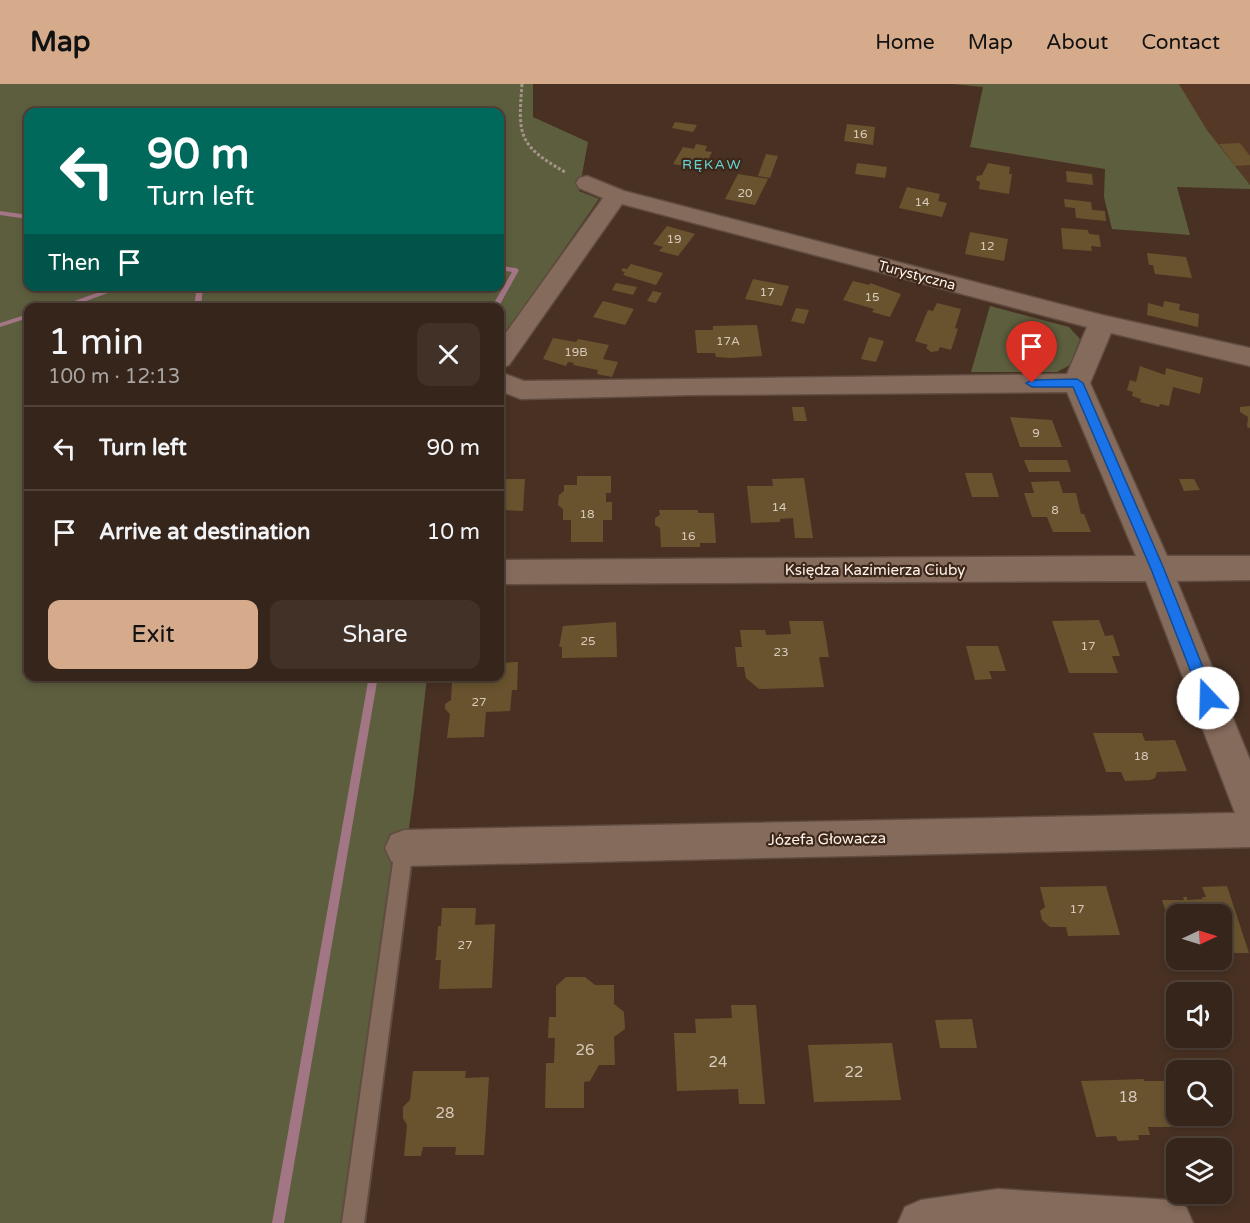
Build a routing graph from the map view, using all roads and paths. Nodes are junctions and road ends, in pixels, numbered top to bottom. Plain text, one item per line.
1 (522, 84) edge
2 (587, 183) joint
3 (616, 196) junction
4 (1102, 323) junction
5 (504, 353) edge
6 (1250, 357) edge
7 (504, 383) edge
8 (1077, 383) junction
9 (1250, 568) edge
10 (1157, 569) junction
11 (504, 572) edge
12 (1250, 805) edge
13 (1250, 830) edge
14 (404, 848) joint
15 (352, 1223) edge
16 (921, 1223) edge
17 (1170, 1223) edge

1 - 2 path
2 - 3 street, Turystyczna
3 - 4 street, Turystyczna
3 - 5 street
4 - 6 street, Turystyczna
4 - 8 street
7 - 8 street
8 - 10 street
9 - 10 street, Księdza Kazimierza Ciuby
10 - 11 street, Księdza Kazimierza Ciuby
10 - 12 street
13 - 14 street, Józefa Głowacza
14 - 15 lane
16 - 17 street

